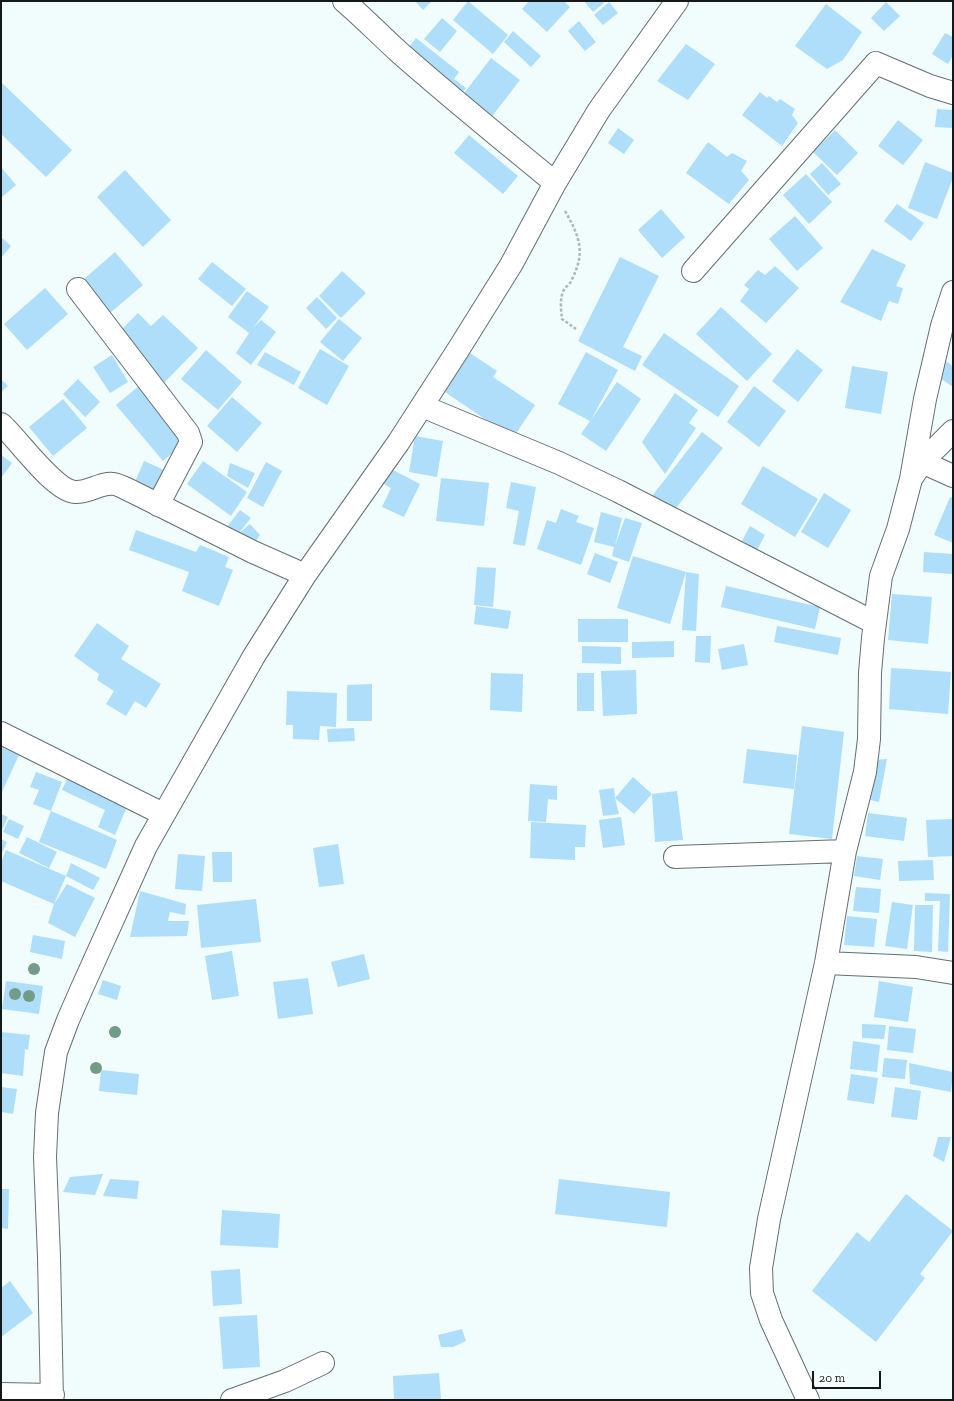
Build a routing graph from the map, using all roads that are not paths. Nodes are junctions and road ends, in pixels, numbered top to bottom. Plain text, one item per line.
1 (344, 1) edge
2 (673, 3) edge
3 (953, 93) edge
4 (555, 183) junction
5 (693, 271) dead end
6 (78, 289) dead end
7 (953, 292) edge
8 (422, 406) junction
9 (1, 424) edge
10 (953, 431) edge
11 (917, 470) junction
12 (953, 476) edge
13 (158, 505) junction
14 (305, 575) junction
15 (875, 623) junction
16 (1, 733) edge
17 (163, 814) junction
18 (845, 851) junction
19 (675, 857) dead end
20 (826, 963) junction
21 (953, 973) edge
22 (323, 1363) dead end
23 (1, 1394) edge
24 (53, 1397) edge
25 (232, 1400) edge
26 (808, 1400) edge

1 - 4 street
2 - 4 street
3 - 5 street
4 - 8 street
6 - 13 street
7 - 11 street
8 - 14 street
8 - 15 street
9 - 13 street
10 - 11 street
11 - 12 street
11 - 15 street
13 - 14 street
14 - 17 street
15 - 18 street
16 - 17 street
17 - 24 street
18 - 19 street
18 - 20 street
20 - 21 street
20 - 26 street
22 - 25 street
23 - 24 street

